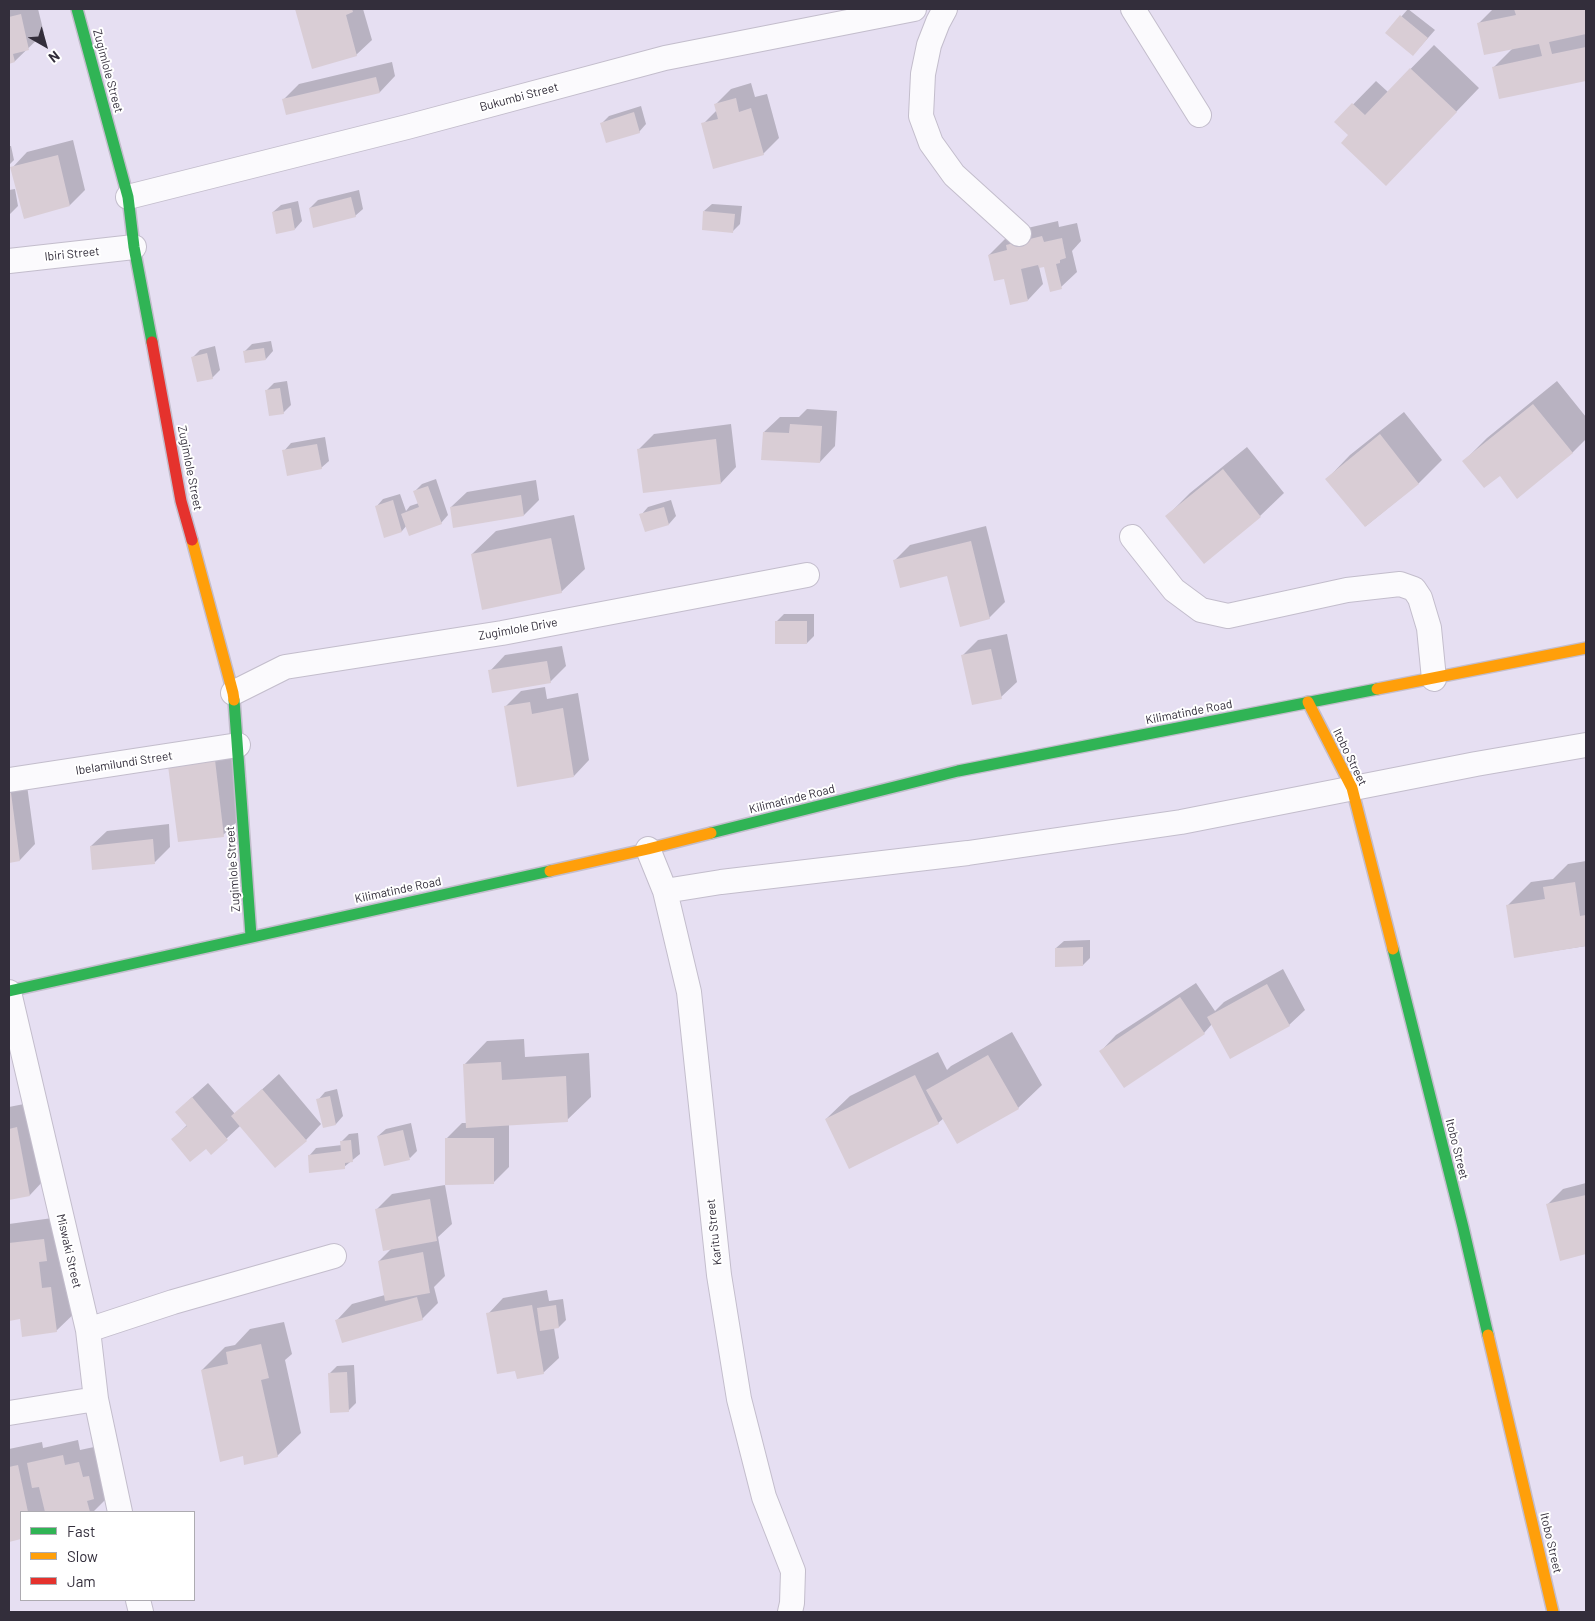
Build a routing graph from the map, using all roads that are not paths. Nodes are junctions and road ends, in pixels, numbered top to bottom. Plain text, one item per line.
1 (77, 9) edge
2 (914, 9) edge
3 (945, 9) edge
4 (1133, 9) edge
5 (1199, 115) dead end
6 (128, 197) junction
7 (1019, 234) dead end
8 (134, 247) junction
9 (9, 261) edge
10 (1132, 537) dead end
11 (807, 574) dead end
12 (1586, 648) edge
13 (1434, 679) junction
14 (233, 693) junction
15 (1308, 702) junction
16 (238, 745) junction
17 (1586, 745) edge
18 (9, 780) edge
19 (1352, 788) junction
20 (648, 849) junction
21 (665, 891) junction
22 (251, 936) junction
23 (9, 992) edge
24 (334, 1256) dead end
25 (88, 1330) junction
26 (96, 1398) junction
27 (9, 1413) edge
28 (120, 1511) edge
29 (790, 1612) edge
30 (1553, 1612) edge

1 - 6 street, Zugimlole Street
2 - 6 street, Bukumbi Street
3 - 7 street
4 - 5 street
6 - 8 street, Zugimlole Street
8 - 9 street, Ibiri Street
8 - 14 street, Zugimlole Street
10 - 13 street
11 - 14 street, Zugimlole Drive
12 - 13 street, Kilimatinde Road
13 - 15 street, Kilimatinde Road
14 - 16 street, Zugimlole Street
15 - 19 street, Itobo Street
15 - 20 street, Kilimatinde Road
16 - 18 street, Ibelamilundi Street
16 - 22 street, Zugimlole Street
17 - 19 street
19 - 21 street
19 - 30 street, Itobo Street
20 - 21 street, Karitu Street
20 - 22 street, Kilimatinde Road
21 - 29 street, Karitu Street
22 - 23 street, Kilimatinde Road
23 - 25 street, Miswaki Street
24 - 25 street
25 - 26 street, Miswaki Street
26 - 27 street
26 - 28 street, Miswaki Street

